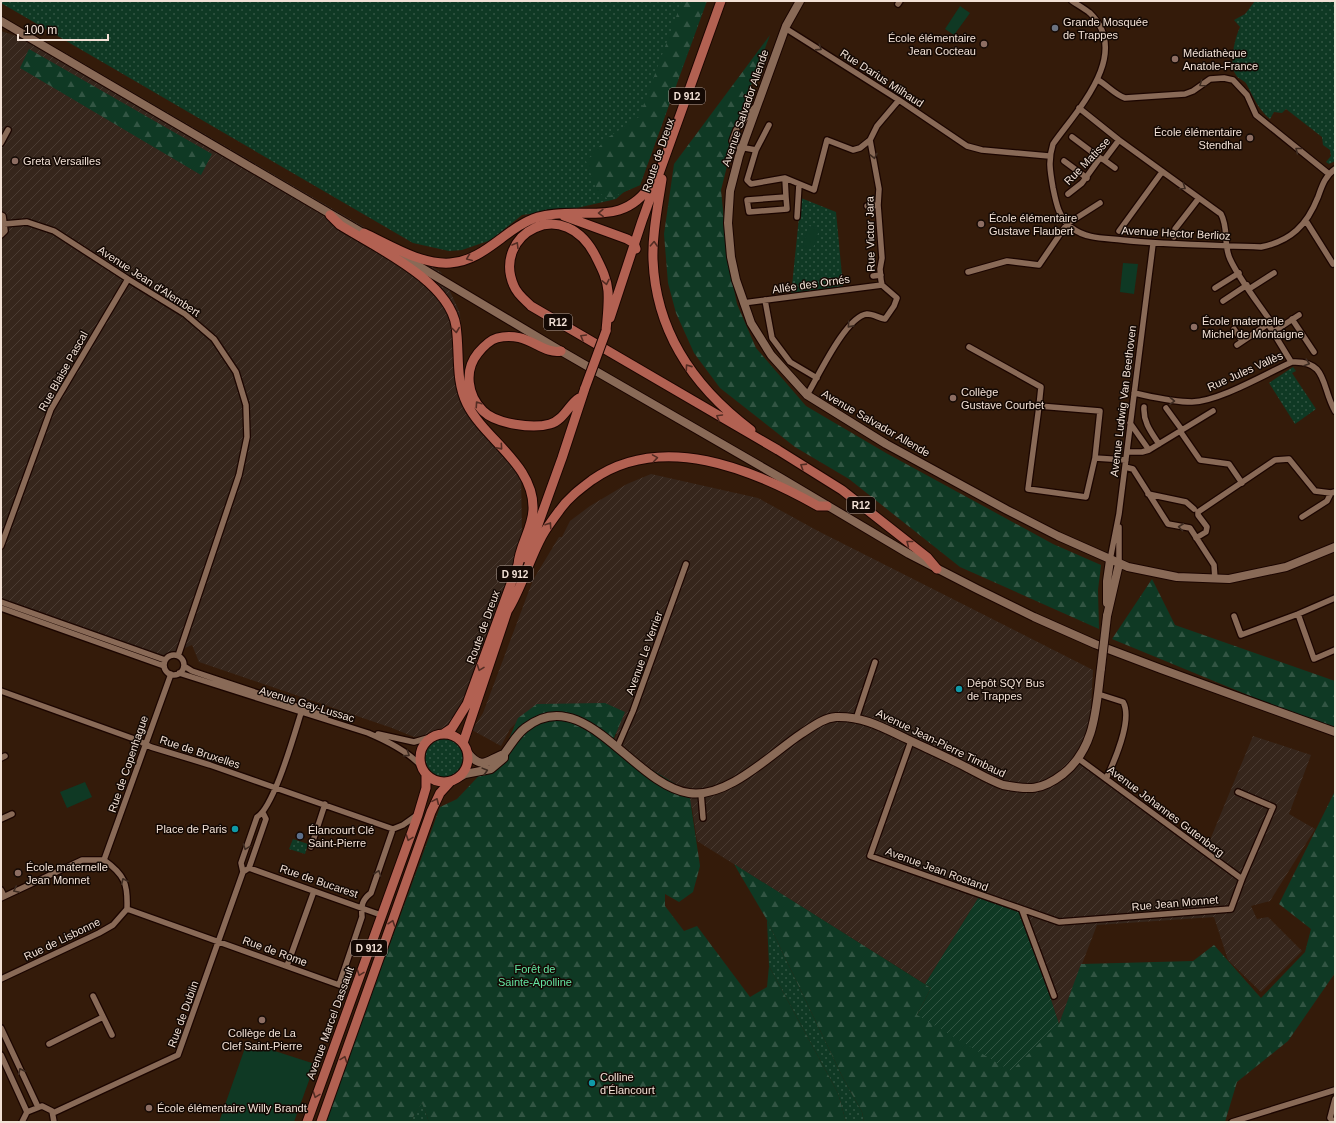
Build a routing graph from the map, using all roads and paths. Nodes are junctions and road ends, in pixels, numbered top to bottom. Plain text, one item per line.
1 (722, 1) edge
2 (725, 1) edge
3 (800, 1) edge
4 (1072, 1) edge
5 (1, 21) edge
6 (1, 27) edge
7 (785, 28) junction
8 (23, 33) junction
9 (1098, 80) junction
10 (899, 100) junction
11 (757, 104) junction
12 (1079, 108) junction
13 (768, 125) dead end
14 (8, 130) dead end
15 (1072, 137) dead end
16 (870, 140) junction
17 (1119, 140) junction
18 (1, 143) edge
19 (743, 146) junction
20 (756, 150) junction
21 (1049, 156) junction
22 (664, 158) junction
23 (1102, 159) junction
24 (1064, 161) dead end
25 (1115, 168) dead end
26 (1335, 169) edge
27 (1162, 172) junction
28 (1329, 174) junction
29 (785, 178) junction
30 (1087, 178) junction
31 (662, 179) junction
32 (799, 184) junction
33 (1068, 194) dead end
34 (786, 197) junction
35 (1198, 198) junction
36 (1100, 203) dead end
37 (878, 205) junction
38 (867, 206) dead end
39 (559, 214) junction
40 (1, 215) edge
41 (330, 215) junction
42 (797, 216) dead end
43 (1306, 221) junction
44 (4, 224) junction
45 (1067, 224) junction
46 (1119, 231) dead end
47 (364, 233) junction
48 (1, 235) edge
49 (1174, 236) dead end
50 (634, 243) junction
51 (1153, 244) junction
52 (1226, 246) junction
53 (635, 254) junction
54 (1333, 264) dead end
55 (626, 271) junction
56 (968, 272) dead end
57 (1239, 273) junction
58 (1274, 273) dead end
59 (881, 275) junction
60 (873, 276) dead end
61 (128, 280) junction
62 (882, 285) junction
63 (1248, 287) junction
64 (1215, 288) dead end
65 (765, 300) junction
66 (1223, 301) dead end
67 (744, 303) junction
68 (1299, 315) dead end
69 (1292, 319) junction
70 (1268, 324) junction
71 (1234, 329) dead end
72 (606, 331) junction
73 (1273, 332) junction
74 (1242, 341) junction
75 (1237, 345) dead end
76 (969, 347) dead end
77 (561, 351) junction
78 (1314, 352) dead end
79 (1290, 360) dead end
80 (818, 378) junction
81 (583, 393) junction
82 (1134, 393) junction
83 (807, 395) junction
84 (1039, 406) junction
85 (1144, 407) dead end
86 (1166, 408) dead end
87 (578, 409) junction
88 (1213, 411) dead end
89 (1335, 411) edge
90 (1130, 423) junction
91 (1181, 431) junction
92 (1159, 444) junction
93 (778, 450) junction
94 (1149, 450) junction
95 (1127, 452) junction
96 (1095, 458) junction
97 (1126, 460) junction
98 (1125, 467) junction
99 (1242, 483) junction
100 (1333, 493) edge
101 (1148, 494) junction
102 (827, 506) junction
103 (1194, 509) dead end
104 (1119, 514) junction
105 (1302, 517) dead end
106 (1196, 538) junction
107 (1, 546) edge
108 (1335, 547) edge
109 (1110, 560) junction
110 (686, 564) dead end
111 (1119, 564) junction
112 (518, 565) junction
113 (938, 568) junction
114 (1215, 579) junction
115 (1335, 599) edge
116 (1, 602) edge
117 (1, 608) edge
118 (508, 610) junction
119 (1298, 614) junction
120 (1108, 615) junction
121 (1234, 616) dead end
122 (1335, 650) edge
123 (178, 656) junction
124 (875, 662) dead end
125 (164, 663) junction
126 (184, 666) junction
127 (179, 673) junction
128 (171, 674) junction
129 (1, 690) edge
130 (1098, 694) junction
131 (301, 713) junction
132 (856, 719) junction
133 (1335, 732) edge
134 (443, 734) junction
135 (431, 738) junction
136 (911, 741) junction
137 (463, 743) junction
138 (145, 744) junction
139 (617, 748) junction
140 (468, 753) junction
141 (504, 754) junction
142 (1079, 759) junction
143 (424, 770) junction
144 (1106, 779) junction
145 (455, 780) junction
146 (275, 788) junction
147 (1238, 792) dead end
148 (701, 793) junction
149 (325, 804) junction
150 (263, 813) junction
151 (12, 814) dead end
152 (418, 815) junction
153 (703, 818) dead end
154 (1, 819) edge
155 (394, 829) junction
156 (311, 847) dead end
157 (104, 860) junction
158 (249, 868) junction
159 (243, 872) junction
160 (1242, 879) junction
161 (1, 890) edge
162 (314, 891) junction
163 (3, 897) edge
164 (361, 906) junction
165 (126, 909) junction
166 (1022, 910) junction
167 (381, 914) junction
168 (220, 942) junction
169 (287, 966) junction
170 (1, 979) edge
171 (93, 996) dead end
172 (1054, 996) dead end
173 (103, 1017) junction
174 (1, 1028) edge
175 (112, 1036) dead end
176 (49, 1044) dead end
177 (1, 1055) edge
178 (1335, 1090) edge
179 (1335, 1099) edge
180 (38, 1107) junction
181 (27, 1112) junction
182 (53, 1113) junction
183 (22, 1122) edge
184 (54, 1122) edge
185 (307, 1122) edge
186 (321, 1122) edge
187 (1232, 1122) edge
188 (1334, 1122) edge

1 - 22 main road, Route de Dreux / D 912
2 - 31 main road, Route de Dreux / D 912
3 - 7 street, Avenue Salvador Allende
4 - 9 street, Avenue Hector Berlioz
5 - 8 street, R12
6 - 8 street
7 -> 10 street, Rue Darius Milhaud
7 - 11 street, Avenue Salvador Allende
8 - 41 street, R12
9 - 12 street, Avenue Hector Berlioz
28 -> 9 street
10 - 16 street
10 - 21 street, Rue Darius Milhaud
11 - 19 street, Avenue Salvador Allende
11 - 19 street
12 - 17 street
12 - 21 street, Avenue Hector Berlioz
13 - 20 street
14 - 18 street
15 - 23 street
16 - 32 street
16 -> 37 street, Rue Victor Jara
17 - 23 street, Rue Matisse
17 - 27 street
19 - 20 street
19 - 67 street, Avenue Salvador Allende
20 - 29 street
21 - 45 street, Avenue Hector Berlioz
22 -> 39 main road, R12
22 - 50 main road, Route de Dreux / D 912
23 - 25 street
23 - 30 street, Rue Matisse
24 - 30 street
26 - 28 street, Avenue Hector Berlioz
27 -> 35 street
27 - 46 street
28 - 43 street, Avenue Hector Berlioz
29 - 32 street
29 - 34 street
30 - 33 street, Rue Matisse
31 - 53 main road, Route de Dreux / D 912
93 -> 31 main road, R12
32 - 42 street
34 - 34 street
35 - 49 street
35 - 52 street
36 - 45 street
37 - 38 street
37 - 59 street, Rue Victor Jara
39 -> 47 main road, R12
39 - 50 main road
40 - 44 street
41 - 47 street, R12
41 -> 112 main road, R12
43 - 52 street, Avenue Hector Berlioz
43 - 54 street
44 - 48 street
44 - 61 street, Avenue Jean d'Alembert
45 - 51 street, Avenue Hector Berlioz
45 - 56 street
47 - 77 street, R12
50 - 53 main road
50 - 55 main road, Route de Dreux / D 912
51 - 52 street, Avenue Hector Berlioz
51 - 82 street, Avenue Ludwig Van Beethoven
52 - 57 street
53 - 55 main road, Route de Dreux / D 912
55 - 72 main road, Route de Dreux / D 912
57 - 63 street
57 - 64 street
58 - 63 street
59 - 60 street
59 - 62 street, Rue Victor Jara
61 - 107 street, Rue Blaise Pascal
61 - 123 street, Avenue Jean d'Alembert
62 - 65 street, Allée des Ornés
62 -> 80 street, Rue Victor Jara
63 - 66 street
63 - 70 street
65 - 67 street, Allée des Ornés
65 - 80 street
67 - 83 street, Avenue Salvador Allende
68 - 69 street
69 - 73 street
69 - 78 street
70 - 73 street
70 - 74 street
71 - 74 street
72 - 81 main road, Route de Dreux / D 912, bridge
93 -> 72 main road, R12
73 - 79 street
74 - 75 street
76 - 84 street
81 -> 77 main road, R12
77 - 102 street, R12
80 - 83 street, Rue Victor Jara
81 - 87 main road, Route de Dreux / D 912
82 -> 89 street, Rue Jules Vallès
82 - 90 street, Avenue Ludwig Van Beethoven
83 - 109 street, Avenue Salvador Allende
84 - 96 street
84 - 96 street
85 - 92 street
86 - 91 street
87 - 112 main road, Route de Dreux / D 912
87 - 118 main road, Route de Dreux / D 912
88 - 91 street
90 - 94 street
90 - 95 street, Avenue Ludwig Van Beethoven
91 - 92 street
91 - 99 street
92 - 94 street
113 -> 93 main road, R12
94 - 95 street
95 - 97 street, Avenue Ludwig Van Beethoven
96 - 97 street
97 - 98 street, Avenue Ludwig Van Beethoven
98 - 101 street
98 - 104 street, Avenue Ludwig Van Beethoven
99 - 100 street
99 - 106 street
100 - 105 street
101 - 103 street
106 -> 101 street
102 - 113 street, R12
118 -> 102 main road, R12
104 - 109 street, Avenue Ludwig Van Beethoven
104 - 111 street
106 - 114 street
108 - 114 street, Avenue Salvador Allende
109 - 111 street, Avenue Salvador Allende
109 - 120 street, Avenue Jean-Pierre Timbaud
110 - 139 street, Avenue Le Verrier
111 - 114 street, Avenue Salvador Allende
111 - 120 street, Avenue Jean-Pierre Timbaud
112 -> 134 main road, Route de Dreux / D 912
113 - 133 street, R12
115 - 119 street
116 - 125 street
117 - 125 street
118 - 137 main road, Route de Dreux / D 912
119 - 121 street
119 - 122 street
120 - 130 street, Avenue Jean-Pierre Timbaud, bridge
123 - 125 street
123 - 126 street
124 - 132 street
125 - 128 street
126 - 127 street
126 - 135 street, Avenue Gay-Lussac
127 - 128 street
127 - 131 street, Avenue Gay-Lussac
128 - 138 street, Rue de Copenhague
129 - 138 street, Rue de Bruxelles
130 - 142 street, Avenue Jean-Pierre Timbaud
130 - 144 street
131 -> 143 street, Avenue Gay-Lussac
131 - 146 street, Rue de Dublin
132 - 136 street, Avenue Jean-Pierre Timbaud
132 - 148 street, Avenue Jean-Pierre Timbaud
134 - 135 main road
134 - 137 main road
135 - 143 main road
136 - 142 street, Avenue Jean-Pierre Timbaud
136 - 166 street, Avenue Jean Rostand
137 - 140 main road
138 - 146 street, Rue de Bruxelles
138 - 157 street, Rue de Copenhague
139 - 141 street, Avenue Jean-Pierre Timbaud
139 - 148 street, Avenue Jean-Pierre Timbaud
140 - 141 street
140 - 145 main road
145 -> 141 street, Avenue Jean-Pierre Timbaud
142 - 144 street, Avenue Johannes Gutenberg
143 - 145 main road
143 - 152 main road, Avenue Marcel Dassault / D 912
144 - 160 street, Avenue Johannes Gutenberg
186 -> 145 main road, D 912
146 - 149 street, Rue de Bruxelles
146 - 150 street, Rue de Dublin
147 - 160 street, Rue Jean Monnet
148 - 153 street
149 - 155 street, Rue de Bruxelles
149 - 156 street
150 - 158 street, Rue de Dublin
150 -> 159 street, Rue de Dublin
151 - 154 street
152 - 155 street
152 -> 167 main road, Avenue Marcel Dassault / D 912
164 -> 155 street
157 -> 163 street
165 -> 157 street
158 - 159 street
158 - 162 street, Rue de Bucarest
159 - 168 street, Rue de Dublin
160 - 166 street, Rue Jean Monnet
161 - 163 street
162 - 164 street, Rue de Bucarest
162 - 169 street
164 - 167 street, Rue de Bucarest
164 - 169 street, Rue de Rome
165 - 168 street, Rue de Rome
165 - 170 street, Rue de Lisbonne
166 - 172 street
167 -> 185 main road, Avenue Marcel Dassault / D 912
168 - 169 street, Rue de Rome
168 - 182 street, Rue de Dublin
171 - 173 street
173 - 175 street
173 - 176 street
180 -> 174 street
177 - 181 street
178 - 187 street
179 - 188 street
180 - 181 street
180 - 182 street
181 - 183 street
182 - 184 street

